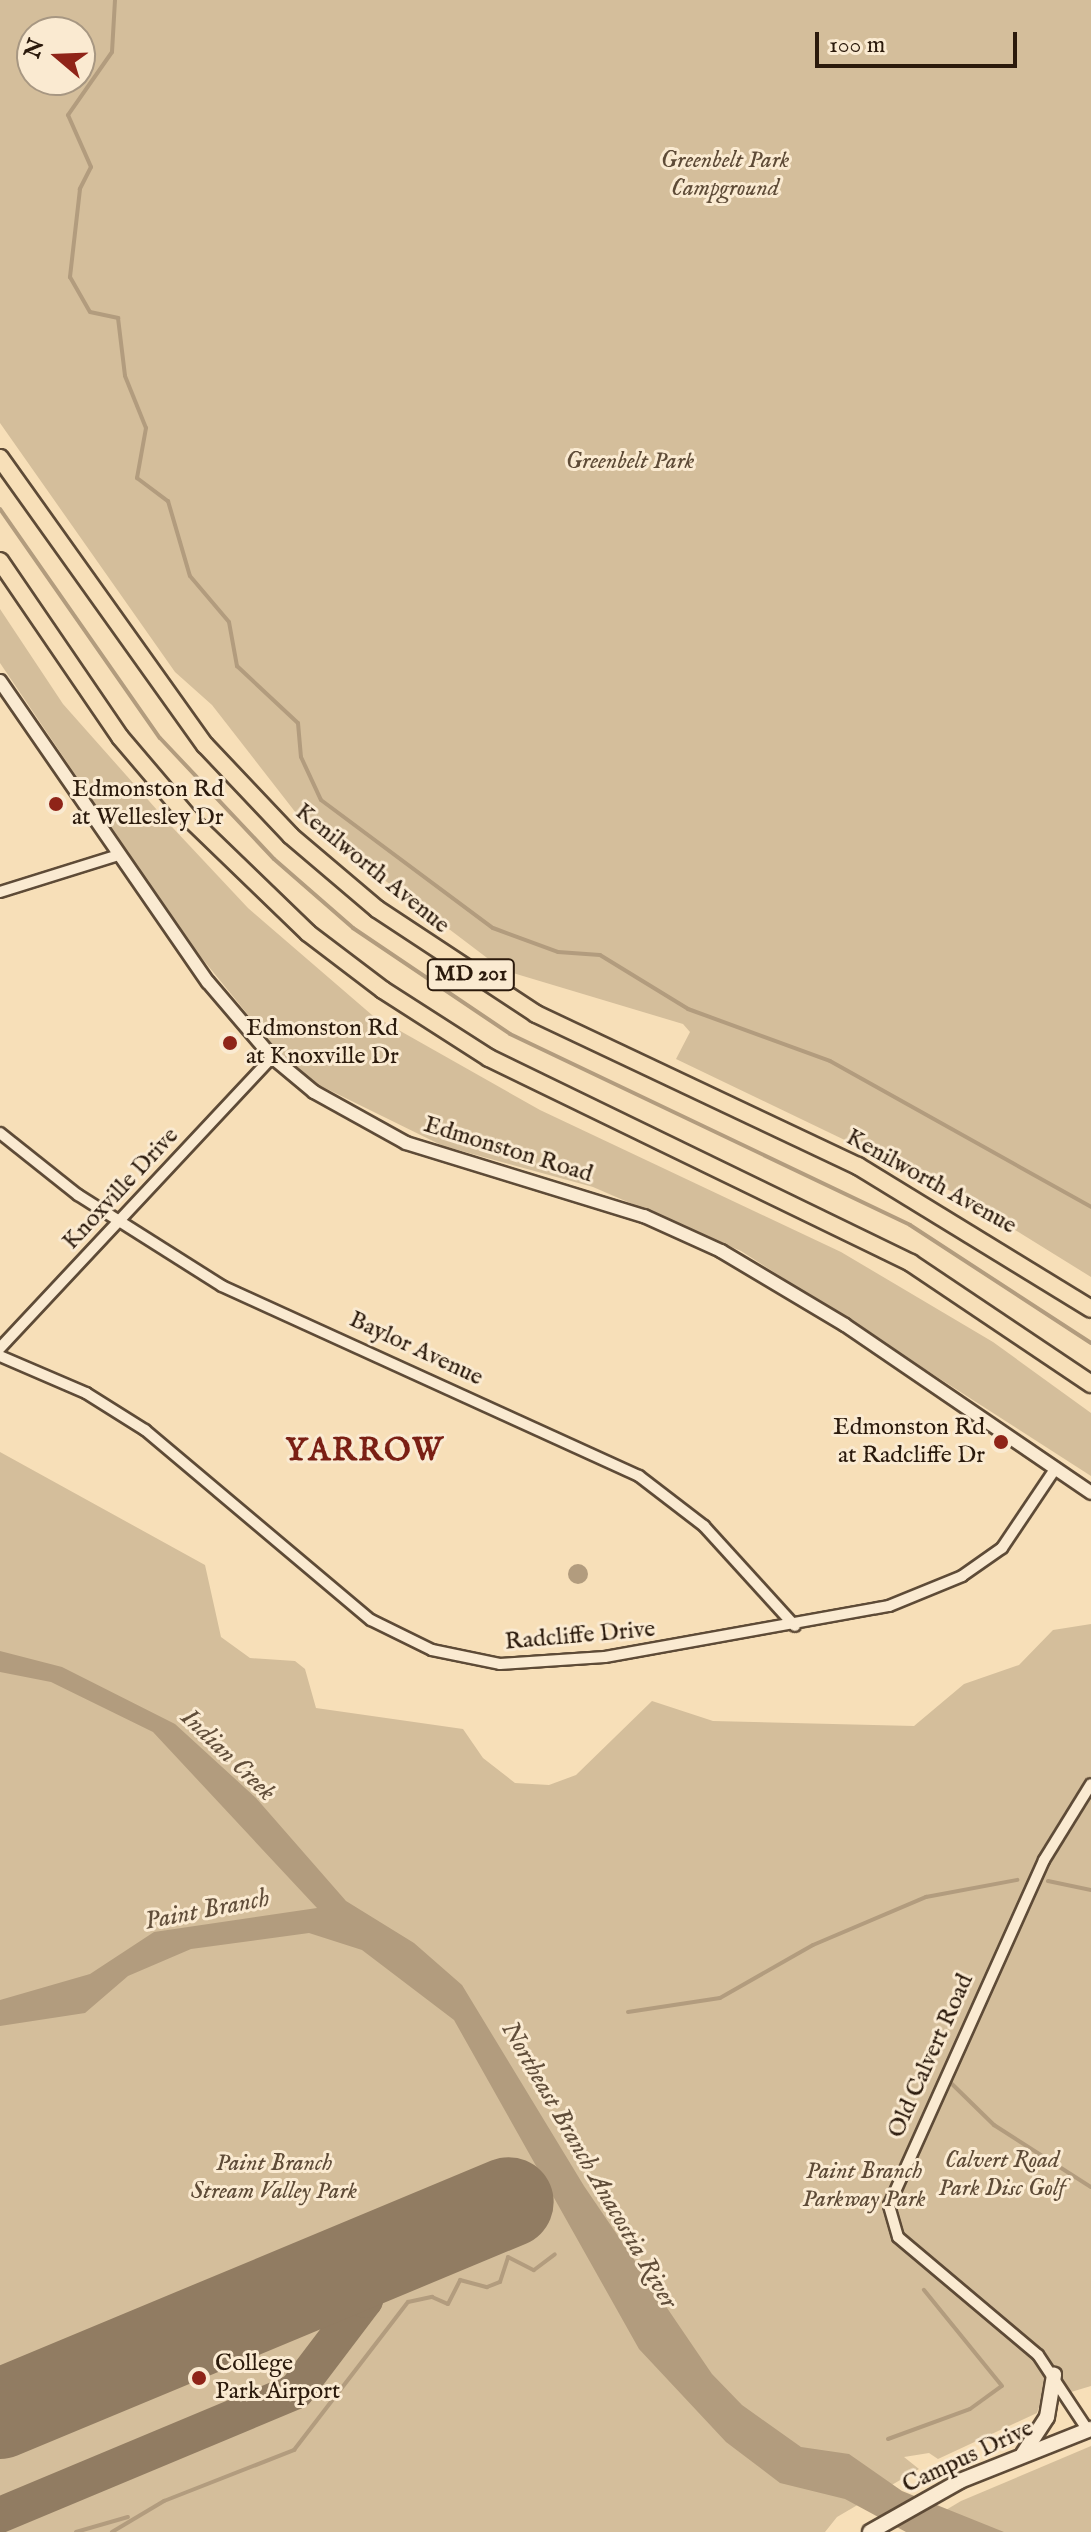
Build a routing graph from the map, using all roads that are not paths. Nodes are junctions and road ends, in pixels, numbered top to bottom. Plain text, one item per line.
1 (0, 458) edge
2 (0, 561) edge
3 (0, 681) edge
4 (119, 855) junction
5 (0, 892) edge
6 (272, 1057) junction
7 (0, 1133) edge
8 (121, 1218) junction
9 (1091, 1309) edge
10 (0, 1348) edge
11 (0, 1356) edge
12 (1091, 1384) edge
13 (1055, 1469) junction
14 (1091, 1493) edge
15 (795, 1626) junction
16 (1091, 1784) edge
17 (1054, 2375) junction
18 (1090, 2428) edge
19 (1022, 2454) junction
20 (870, 2532) edge

1 - 9 main road, Kenilworth Avenue / MD 201
2 - 12 main road, MD 201
3 - 4 street, Edmonston Road
4 - 5 street
4 - 6 street, Edmonston Road
6 - 8 street, Knoxville Drive
6 - 13 street, Edmonston Road
7 - 8 street, Baylor Avenue
8 - 10 street, Knoxville Drive
8 - 15 street, Baylor Avenue
11 - 15 street, Radcliffe Drive
13 - 14 street, Edmonston Road
13 - 15 street, Radcliffe Drive
16 - 17 street, Old Calvert Road
17 - 18 street, Old Calvert Road
17 - 19 main road
18 - 19 main road, Campus Drive
19 - 20 main road, Campus Drive

